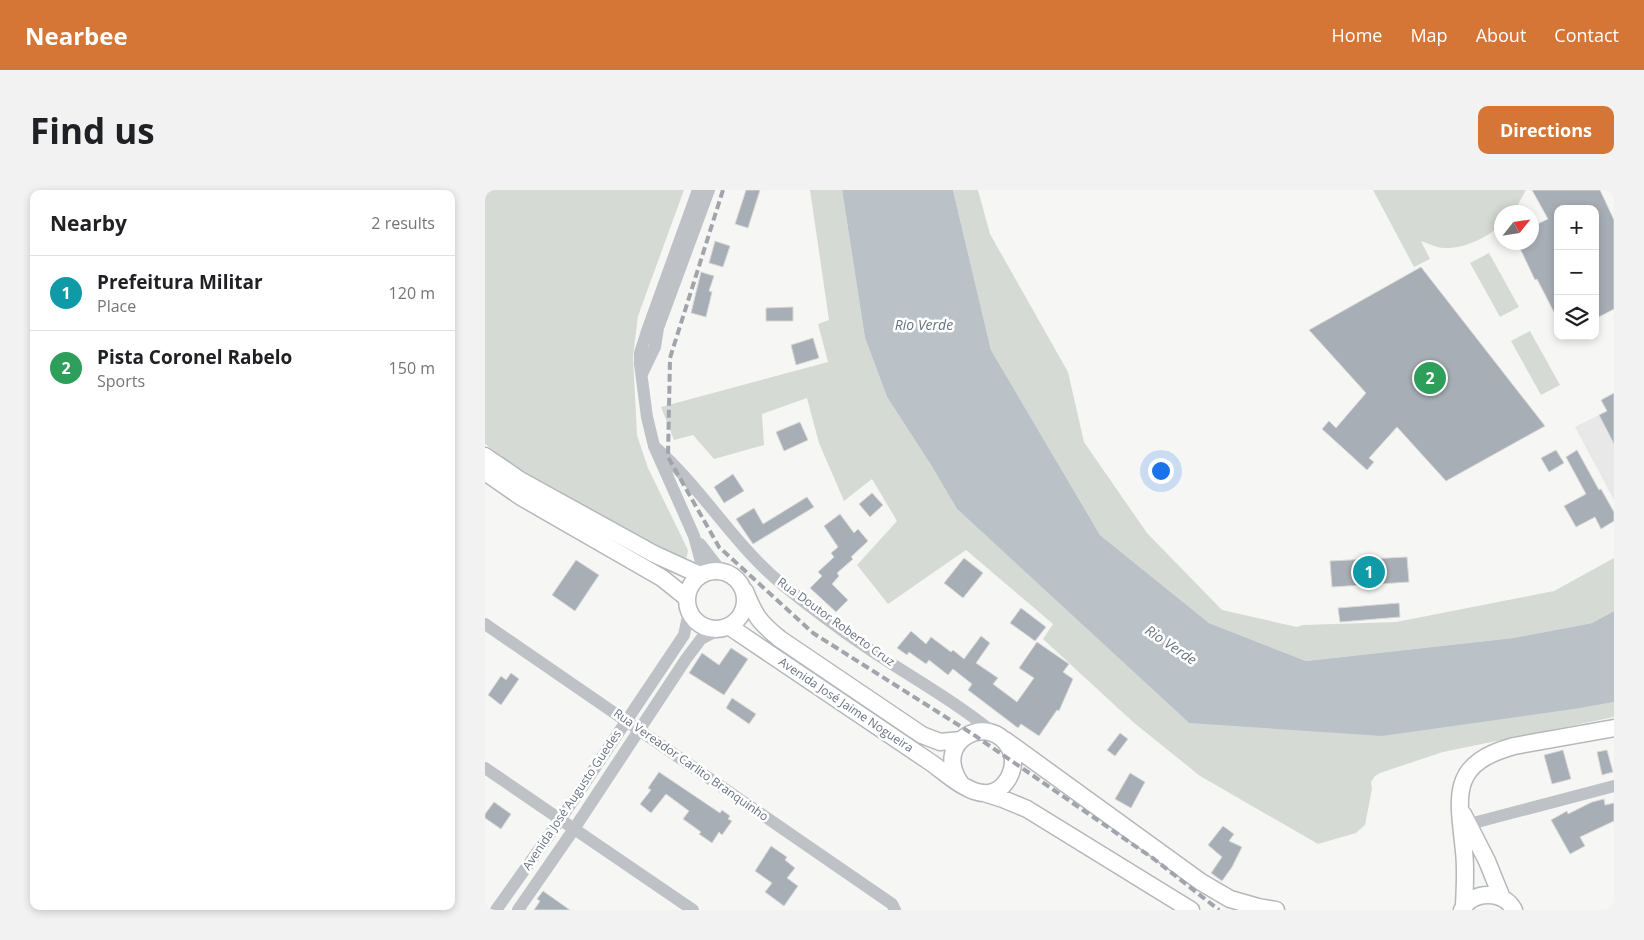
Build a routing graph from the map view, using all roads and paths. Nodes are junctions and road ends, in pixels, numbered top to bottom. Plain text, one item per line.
1 (698, 190) edge
2 (709, 190) edge
3 (642, 374) junction
4 (655, 446) junction
5 (485, 456) edge
6 (485, 472) edge
7 (694, 536) junction
8 (721, 572) junction
9 (702, 574) junction
10 (745, 591) junction
11 (688, 605) junction
12 (485, 624) edge
13 (724, 628) junction
14 (627, 720) junction
15 (1614, 728) edge
16 (640, 729) junction
17 (996, 735) junction
18 (961, 740) junction
19 (485, 768) edge
20 (961, 784) junction
21 (1614, 786) edge
22 (984, 793) junction
23 (560, 820) junction
24 (1464, 820) junction
25 (574, 829) junction
26 (1502, 898) junction
27 (1463, 908) edge
28 (895, 909) edge
29 (495, 910) edge
30 (517, 910) edge
31 (693, 910) edge
32 (1191, 910) edge
33 (1276, 910) edge
34 (1514, 910) edge

1 - 3 street, Rua Doutor Roberto Cruz
2 - 3 street
3 - 4 street, Rua Doutor Roberto Cruz
4 - 7 street, Rua Doutor Roberto Cruz
4 - 17 street, Rua Doutor Roberto Cruz
5 - 9 main road
6 - 11 main road
7 - 8 street, Rua Doutor Roberto Cruz
7 - 9 street, Rua Doutor Roberto Cruz
8 - 9 main road
8 - 10 main road
9 - 11 main road
10 - 13 main road
10 - 18 main road, Avenida José Jaime Nogueira
11 - 13 main road
11 - 14 street, Avenida José Augusto Guedes
12 - 14 street, Rua Vereador Carlito Branquinho
13 - 16 street, Avenida José Augusto Guedes
13 - 20 main road, Avenida José Jaime Nogueira
14 - 16 street, Rua Vereador Carlito Branquinho
14 - 23 street, Avenida José Augusto Guedes
15 - 24 main road
16 - 25 street, Avenida José Augusto Guedes
16 - 28 street, Rua Vereador Carlito Branquinho
17 - 18 main road, Avenida José Jaime Nogueira
17 - 22 main road
17 - 33 main road, Rua Doutor Roberto Cruz
18 - 20 main road
19 - 23 street
20 - 22 main road, Avenida José Jaime Nogueira
21 - 24 street
22 - 32 main road, Avenida José Jaime Nogueira
23 - 25 street
23 - 29 street, Avenida José Augusto Guedes
24 - 26 main road
24 - 27 main road
25 - 30 street, Avenida José Augusto Guedes
25 - 31 street
26 - 27 main road
26 - 34 main road

